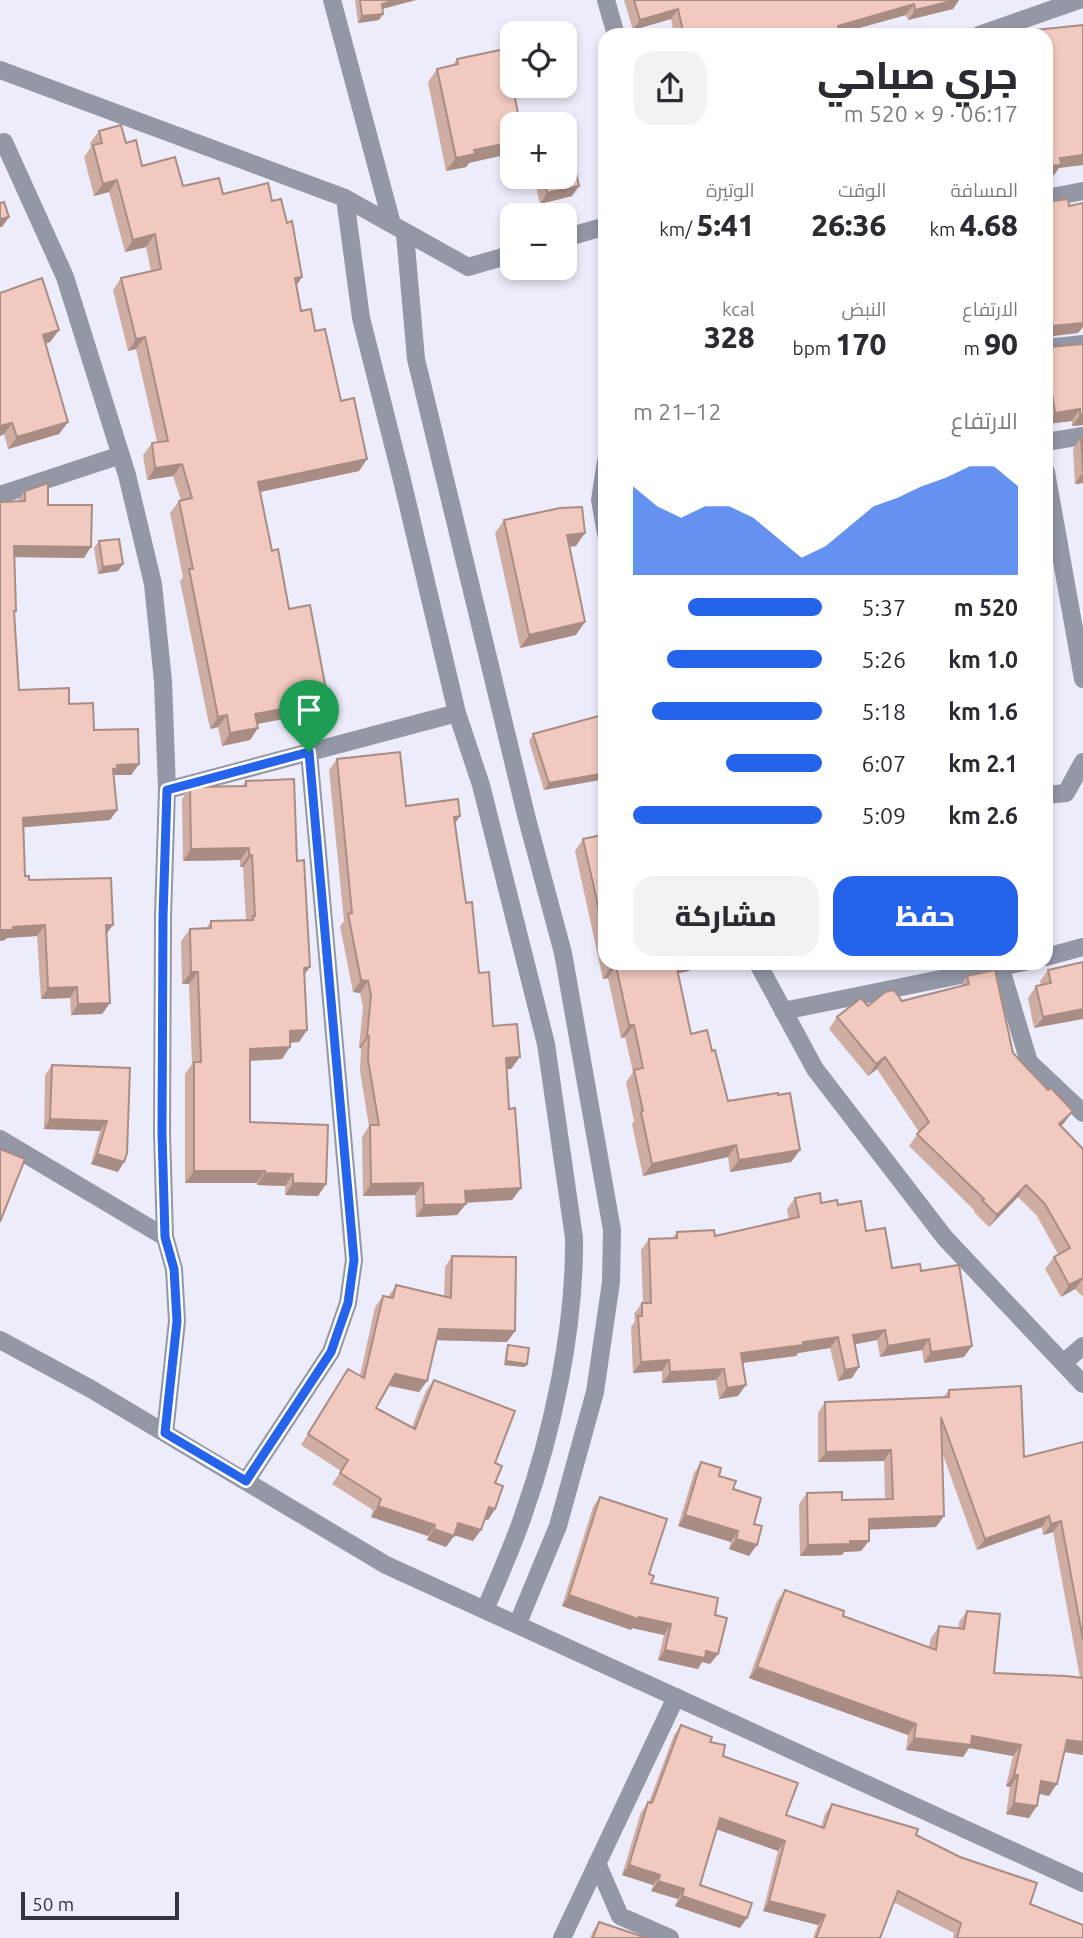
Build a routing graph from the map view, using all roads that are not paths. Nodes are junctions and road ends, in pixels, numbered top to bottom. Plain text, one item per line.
1 (332, 0) edge
2 (606, 0) edge
3 (1079, 0) edge
4 (614, 28) edge
5 (999, 28) edge
6 (0, 70) edge
7 (1, 138) edge
8 (1083, 191) edge
9 (1053, 197) edge
10 (345, 198) junction
11 (598, 228) edge
12 (398, 229) junction
13 (577, 234) edge
14 (500, 258) edge
15 (1083, 344) edge
16 (1053, 347) edge
17 (1083, 436) edge
18 (1053, 441) edge
19 (121, 455) junction
20 (0, 495) edge
21 (1053, 511) edge
22 (1083, 679) edge
23 (457, 713) junction
24 (309, 752) junction
25 (1083, 762) edge
26 (167, 790) junction
27 (1053, 794) edge
28 (1083, 947) edge
29 (1053, 955) edge
30 (761, 970) edge
31 (996, 970) edge
32 (1001, 970) edge
33 (783, 1011) junction
34 (1083, 1113) edge
35 (0, 1139) edge
36 (165, 1237) junction
37 (0, 1340) edge
38 (1083, 1346) edge
39 (1063, 1363) junction
40 (1083, 1384) edge
41 (165, 1433) junction
42 (246, 1481) junction
43 (485, 1611) junction
44 (518, 1623) junction
45 (676, 1698) junction
46 (597, 1863) junction
47 (1083, 1883) edge
48 (562, 1938) edge
49 (670, 1938) edge

1 - 12 street
2 - 4 street
3 - 5 street
6 - 10 street
7 - 19 street
8 - 9 street
10 - 12 street
10 - 23 street
11 - 13 street
12 - 14 street
12 - 44 street
15 - 16 street
17 - 18 street
19 - 20 street
19 - 26 street
21 - 22 street
23 - 24 street
23 - 43 street
24 - 26 street
24 - 42 street
25 - 27 street
26 - 36 street
28 - 29 street
30 - 33 street
31 - 33 street
32 - 34 street
33 - 39 street
35 - 36 street
36 - 41 street
37 - 41 street
38 - 39 street
39 - 40 street
41 - 42 street
42 - 43 street
43 - 44 street
44 - 45 street
45 - 46 street
45 - 47 street
46 - 48 street
46 - 49 street

